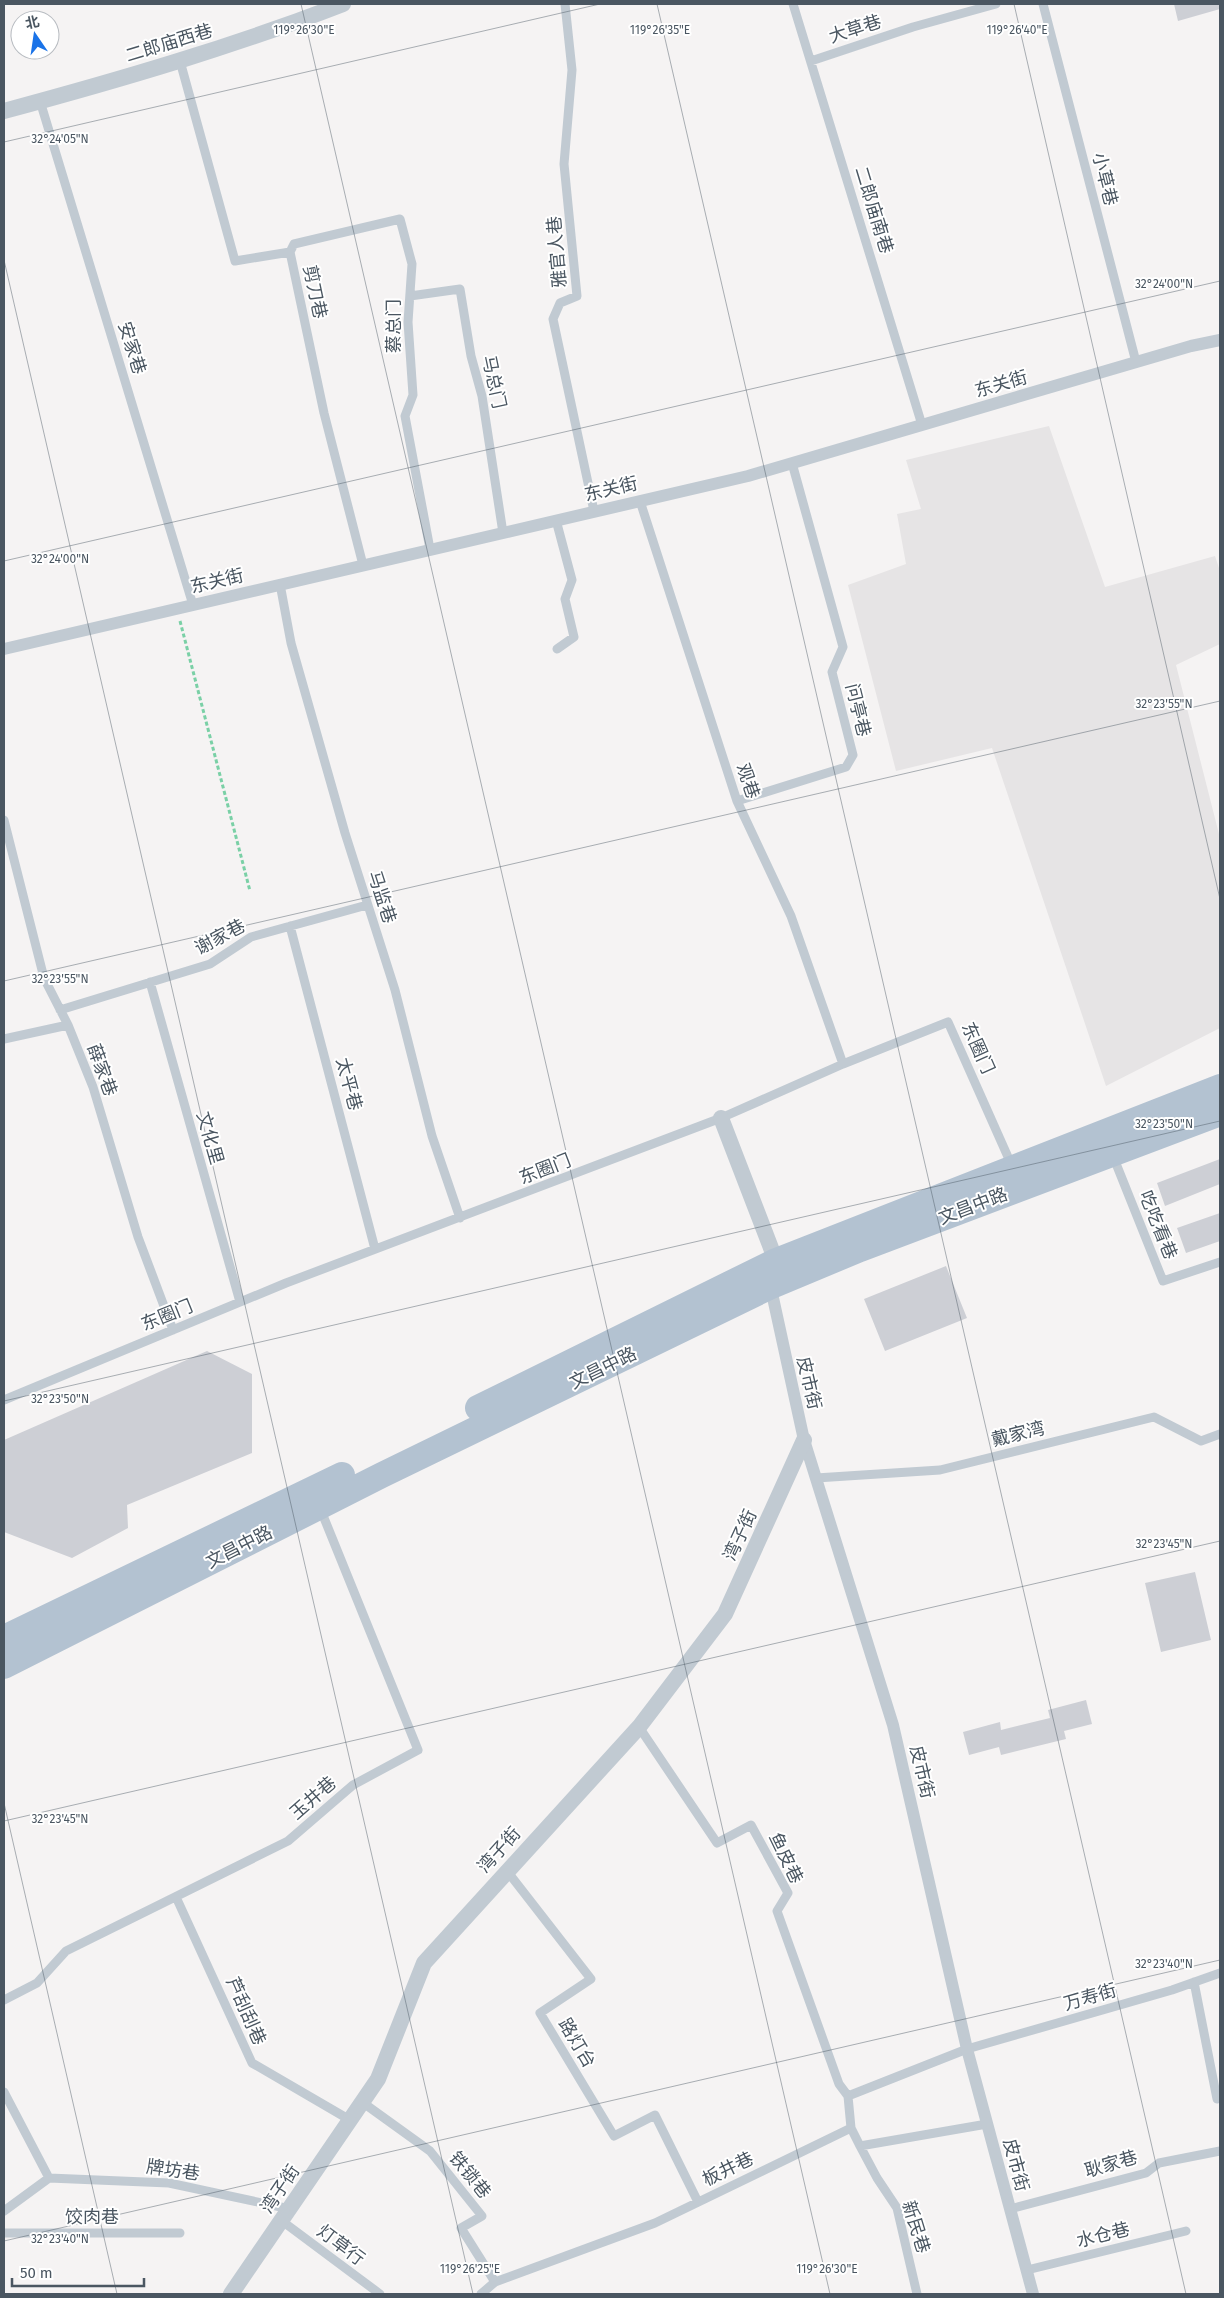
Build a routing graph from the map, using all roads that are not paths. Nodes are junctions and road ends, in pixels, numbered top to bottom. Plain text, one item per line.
1 (343, 4) edge
2 (565, 4) edge
3 (793, 4) edge
4 (996, 4) edge
5 (1043, 4) edge
6 (180, 61) junction
7 (811, 61) junction
8 (40, 101) junction
9 (4, 111) edge
10 (290, 252) junction
11 (410, 296) junction
12 (1220, 340) edge
13 (1136, 362) junction
14 (922, 425) junction
15 (792, 463) junction
16 (640, 501) junction
17 (594, 511) junction
18 (556, 520) junction
19 (503, 533) junction
20 (430, 550) junction
21 (363, 565) junction
22 (280, 584) junction
23 (193, 605) junction
24 (4, 649) edge
25 (557, 649) dead end
26 (737, 801) junction
27 (4, 820) edge
28 (368, 905) junction
29 (290, 926) junction
30 (150, 982) junction
31 (60, 1010) junction
32 (68, 1025) junction
33 (4, 1039) edge
34 (843, 1064) junction
35 (1220, 1087) edge
36 (1220, 1113) edge
37 (722, 1118) junction
38 (1112, 1154) junction
39 (1013, 1168) junction
40 (460, 1218) junction
41 (376, 1249) junction
42 (776, 1261) junction
43 (1220, 1262) edge
44 (769, 1287) junction
45 (240, 1302) junction
46 (173, 1330) junction
47 (4, 1400) edge
48 (1220, 1434) edge
49 (804, 1440) junction
50 (816, 1478) junction
51 (320, 1506) junction
52 (4, 1638) edge
53 (4, 1666) edge
54 (639, 1727) junction
55 (507, 1871) junction
56 (176, 1896) junction
57 (1220, 1973) edge
58 (1194, 1982) junction
59 (4, 2000) edge
60 (967, 2049) junction
61 (848, 2096) junction
62 (5, 2097) edge
63 (1220, 2098) edge
64 (362, 2102) junction
65 (350, 2120) junction
66 (987, 2124) junction
67 (851, 2128) junction
68 (860, 2146) junction
69 (1220, 2150) edge
70 (48, 2178) junction
71 (698, 2202) junction
72 (1010, 2209) junction
73 (4, 2211) edge
74 (286, 2215) junction
75 (1186, 2231) dead end
76 (4, 2233) edge
77 (180, 2233) dead end
78 (1027, 2270) junction
79 (495, 2282) junction
80 (232, 2294) edge
81 (380, 2294) edge
82 (481, 2294) edge
83 (917, 2294) edge
84 (1033, 2294) edge

1 - 6 street, 二郎庙西巷
2 - 17 lane, 雅官人巷
3 - 7 lane, 二郎庙南巷
4 - 7 lane, 大草巷
5 - 13 lane, 小草巷
6 - 8 street, 二郎庙西巷
6 - 10 lane, 剪刀巷
7 - 14 lane, 二郎庙南巷
8 - 9 street, 二郎庙西巷
8 - 23 lane, 安家巷
10 - 11 lane, 蔡总门
10 - 21 lane, 剪刀巷
11 - 19 lane, 马总门
11 - 20 lane, 蔡总门
12 - 13 street, 东关街
13 - 14 street, 东关街
14 - 15 street, 东关街
15 - 16 street, 东关街
15 - 26 lane, 问亭巷
16 - 17 street, 东关街
16 - 26 lane, 观巷
17 - 18 street, 东关街
18 - 19 street, 东关街
18 - 25 lane
19 - 20 street, 东关街
20 - 21 street, 东关街
21 - 22 street, 东关街
22 - 23 street, 东关街
22 - 28 lane, 马监巷
23 - 24 street, 东关街
26 - 34 lane, 观巷
27 - 31 lane, 薛家巷
28 - 29 lane, 谢家巷
28 - 40 lane, 马监巷
29 - 30 lane, 谢家巷
29 - 41 lane, 太平巷
30 - 31 lane, 谢家巷
30 - 45 lane, 文化里
31 - 32 lane, 薛家巷
32 - 33 lane
32 - 46 lane, 薛家巷
34 - 37 lane, 东圈门
34 - 39 lane, 东圈门
35 - 39 main road, 文昌中路
36 - 38 main road, 文昌中路
37 - 40 lane, 东圈门
37 - 42 street
38 - 43 lane, 吃吃看巷
38 - 44 main road, 文昌中路
39 - 42 main road, 文昌中路
40 - 41 lane, 东圈门
41 - 45 lane, 东圈门
42 - 44 street, 皮市街
42 - 52 main road, 文昌中路
44 - 49 street, 皮市街
44 - 51 main road, 文昌中路
45 - 46 lane, 东圈门
46 - 47 lane, 东圈门
48 - 50 lane, 戴家湾
49 - 50 street, 皮市街
49 - 54 street, 湾子街
50 - 60 street, 皮市街
51 - 53 main road, 文昌中路
51 - 56 lane, 玉井巷
54 - 55 street, 湾子街
54 - 61 lane, 鱼皮巷
55 - 64 street, 湾子街
55 - 71 lane, 路灯台
56 - 59 lane, 玉井巷
56 - 65 lane, 芦刮刮巷
57 - 58 lane, 万寿街
58 - 60 lane, 万寿街
58 - 63 lane
60 - 61 lane, 万寿街
60 - 66 street, 皮市街
61 - 67 lane, 鱼皮巷
62 - 70 lane
64 - 65 street, 湾子街
64 - 79 lane, 铁锁巷
65 - 74 street, 湾子街
66 - 68 lane
66 - 72 street, 皮市街
67 - 68 lane
67 - 71 lane, 板井巷
68 - 83 lane, 新民巷
69 - 72 lane, 耿家巷
70 - 73 lane
70 - 74 lane, 牌坊巷
71 - 79 lane, 板井巷
72 - 78 street, 皮市街
74 - 80 street, 湾子街
74 - 81 lane, 灯草行
75 - 78 lane, 水仓巷
76 - 77 lane, 饺肉巷
78 - 84 street, 皮市街
79 - 82 lane, 板井巷

